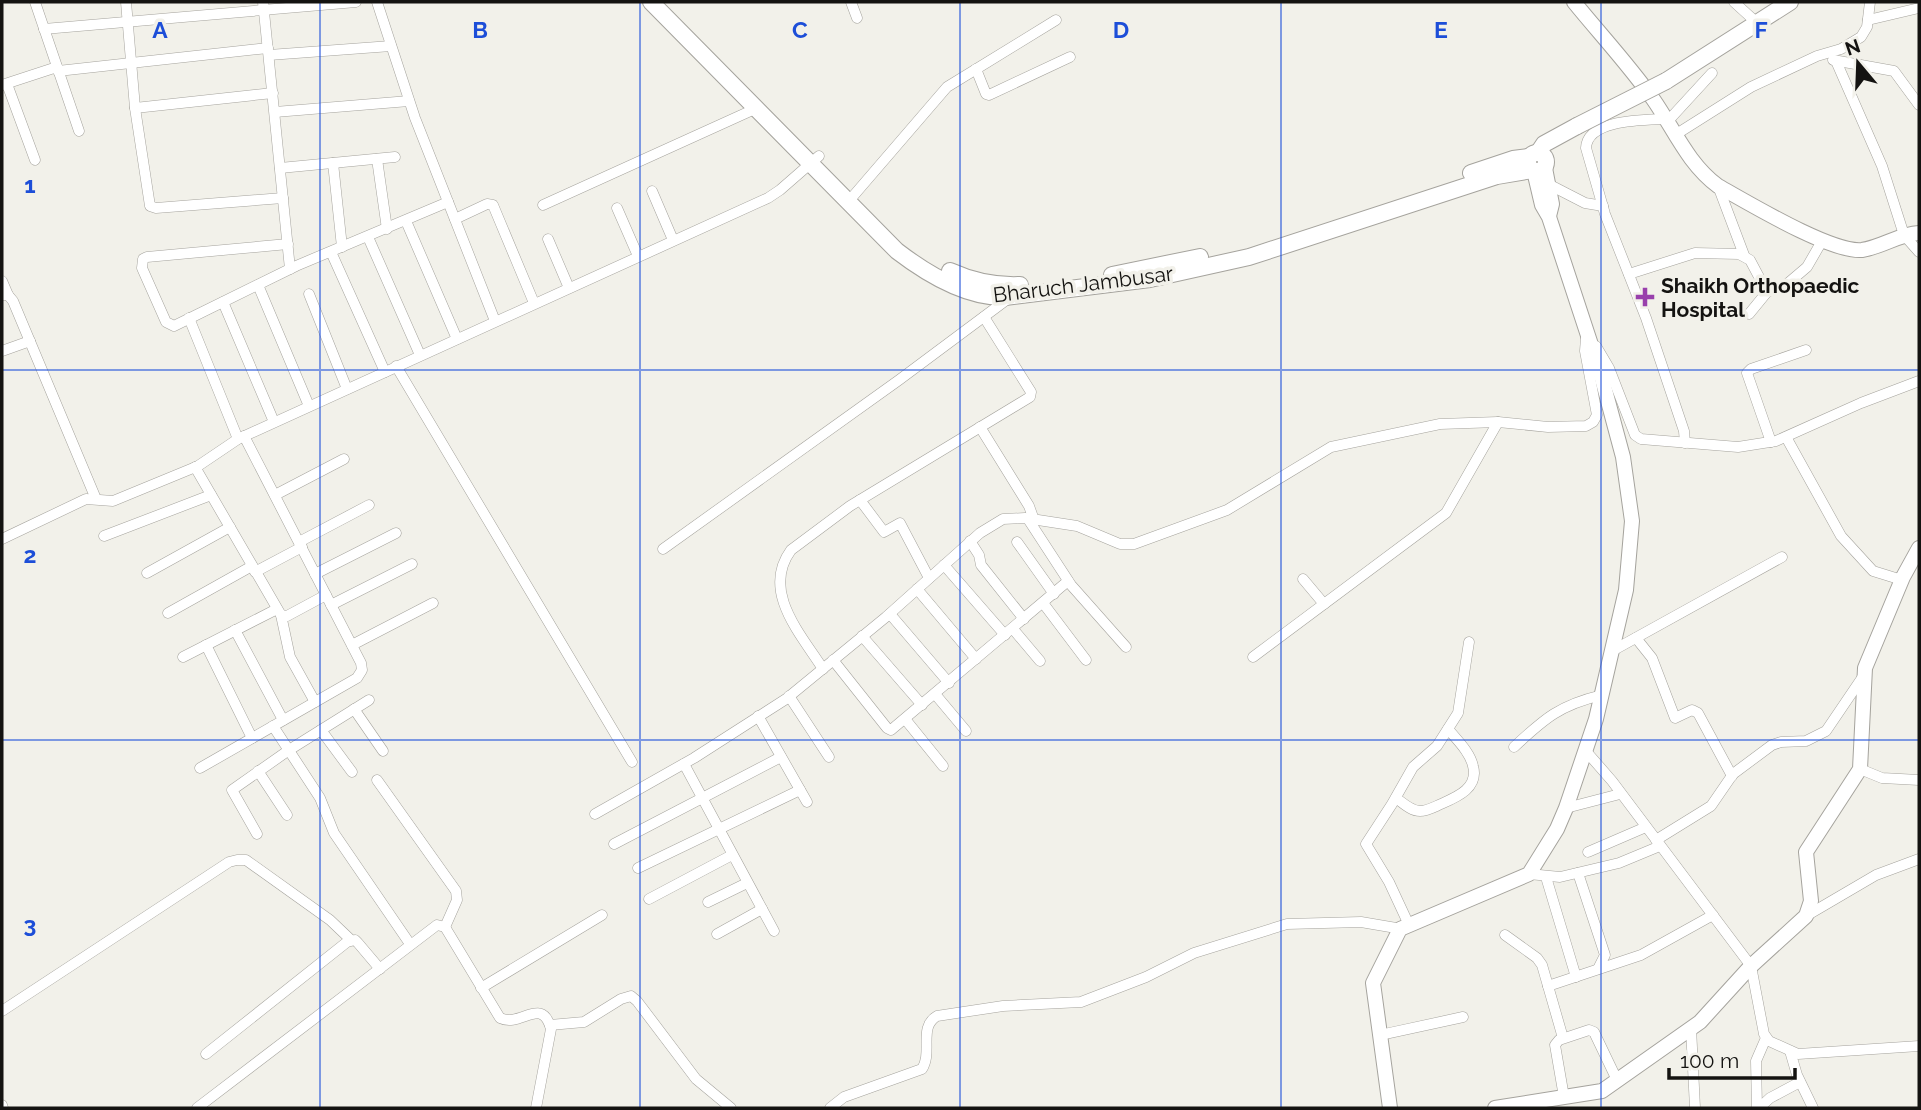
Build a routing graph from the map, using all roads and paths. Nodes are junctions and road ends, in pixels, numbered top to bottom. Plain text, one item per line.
1 (35, 2) edge
2 (126, 2) edge
3 (356, 2) edge
4 (377, 2) edge
5 (651, 2) edge
6 (851, 2) edge
7 (1574, 2) edge
8 (1734, 2) edge
9 (1790, 2) edge
10 (1870, 2) edge
11 (264, 6) edge
12 (667, 8) edge
13 (1919, 8) edge
14 (857, 18) dead end
15 (1056, 20) dead end
16 (1868, 20) junction
17 (127, 22) junction
18 (1756, 22) junction
19 (44, 29) junction
20 (391, 47) junction
21 (268, 52) junction
22 (1829, 53) junction
23 (1070, 57) dead end
24 (1836, 61) junction
25 (131, 62) junction
26 (58, 69) junction
27 (976, 69) junction
28 (1712, 73) dead end
29 (4, 85) edge
30 (273, 93) junction
31 (409, 101) junction
32 (1919, 105) edge
33 (135, 108) junction
34 (757, 108) junction
35 (275, 112) junction
36 (1666, 120) junction
37 (79, 131) dead end
38 (1675, 135) junction
39 (395, 157) dead end
40 (377, 159) junction
41 (34, 160) dead end
42 (815, 160) junction
43 (333, 163) junction
44 (1537, 163) junction
45 (280, 168) junction
46 (1548, 184) junction
47 (1718, 187) junction
48 (652, 191) dead end
49 (283, 198) junction
50 (851, 198) junction
51 (448, 202) junction
52 (543, 205) dead end
53 (1602, 206) junction
54 (617, 208) dead end
55 (1549, 217) junction
56 (455, 219) junction
57 (406, 221) junction
58 (387, 229) junction
59 (1919, 233) edge
60 (1904, 235) junction
61 (368, 237) junction
62 (548, 239) dead end
63 (673, 240) junction
64 (1822, 241) junction
65 (288, 244) junction
66 (342, 247) junction
67 (331, 252) junction
68 (1919, 252) edge
69 (1744, 255) junction
70 (638, 256) junction
71 (290, 269) junction
72 (1629, 274) junction
73 (2, 281) edge
74 (258, 285) junction
75 (569, 288) junction
76 (994, 291) junction
77 (1767, 292) junction
78 (309, 294) dead end
79 (5, 295) edge
80 (1012, 296) junction
81 (223, 302) junction
82 (534, 303) junction
83 (1749, 314) dead end
84 (984, 317) junction
85 (189, 318) junction
86 (495, 321) junction
87 (1587, 331) junction
88 (457, 339) junction
89 (30, 341) junction
90 (1805, 350) dead end
91 (2, 351) edge
92 (420, 355) junction
93 (396, 366) junction
94 (385, 372) junction
95 (1919, 381) edge
96 (347, 389) junction
97 (309, 407) junction
98 (274, 422) junction
99 (1496, 425) junction
100 (980, 427) junction
101 (1786, 436) junction
102 (241, 437) junction
103 (1771, 442) junction
104 (1685, 443) junction
105 (344, 459) dead end
106 (195, 467) junction
107 (211, 495) junction
108 (275, 495) junction
109 (96, 499) junction
110 (860, 500) junction
111 (369, 505) dead end
112 (1031, 519) junction
113 (230, 527) junction
114 (396, 533) dead end
115 (104, 536) dead end
116 (2, 539) edge
117 (970, 541) junction
118 (1017, 542) dead end
119 (300, 544) junction
120 (1919, 548) edge
121 (663, 549) dead end
122 (1782, 557) dead end
123 (412, 564) dead end
124 (944, 565) junction
125 (254, 569) junction
126 (147, 573) dead end
127 (315, 574) junction
128 (929, 578) junction
129 (1303, 579) dead end
130 (1902, 580) junction
131 (1068, 581) junction
132 (917, 589) junction
133 (1054, 594) junction
134 (329, 600) junction
135 (433, 603) dead end
136 (1042, 603) junction
137 (1324, 604) junction
138 (279, 612) junction
139 (168, 613) dead end
140 (890, 614) junction
141 (1024, 619) junction
142 (235, 631) junction
143 (1009, 632) junction
144 (862, 636) junction
145 (1636, 638) junction
146 (1469, 642) dead end
147 (206, 645) junction
148 (352, 645) junction
149 (1126, 647) dead end
150 (1612, 652) junction
151 (183, 657) dead end
152 (1253, 657) dead end
153 (976, 659) junction
154 (833, 660) junction
155 (1086, 660) dead end
156 (1040, 661) dead end
157 (823, 669) junction
158 (1864, 675) junction
159 (949, 682) junction
160 (935, 694) junction
161 (1602, 695) junction
162 (789, 696) junction
163 (369, 700) dead end
164 (314, 702) junction
165 (922, 705) junction
166 (354, 709) junction
167 (758, 716) junction
168 (905, 719) junction
169 (283, 720) junction
170 (273, 726) junction
171 (1448, 729) junction
172 (321, 730) junction
173 (966, 731) dead end
174 (252, 738) junction
175 (1514, 747) dead end
176 (289, 750) junction
177 (1585, 750) junction
178 (383, 751) dead end
179 (781, 757) junction
180 (829, 757) dead end
181 (632, 762) dead end
182 (684, 764) junction
183 (943, 766) dead end
184 (200, 768) dead end
185 (1860, 769) junction
186 (258, 771) junction
187 (352, 772) dead end
188 (1731, 776) junction
189 (377, 780) dead end
190 (1919, 780) edge
191 (800, 790) junction
192 (1620, 794) junction
193 (702, 798) junction
194 (1396, 798) junction
195 (807, 802) dead end
196 (1566, 808) junction
197 (595, 814) dead end
198 (287, 815) dead end
199 (1646, 827) junction
200 (718, 830) junction
201 (257, 834) dead end
202 (1658, 843) junction
203 (614, 844) dead end
204 (1588, 852) dead end
205 (732, 855) junction
206 (1919, 859) edge
207 (638, 868) dead end
208 (1578, 873) junction
209 (1529, 874) junction
210 (1546, 877) junction
211 (747, 883) junction
212 (649, 899) dead end
213 (708, 902) dead end
214 (762, 909) junction
215 (602, 915) dead end
216 (1713, 915) junction
217 (1806, 916) junction
218 (445, 927) junction
219 (1406, 927) junction
220 (774, 931) dead end
221 (717, 934) dead end
222 (1505, 936) dead end
223 (351, 940) junction
224 (410, 944) junction
225 (1751, 966) junction
226 (380, 969) junction
227 (1598, 970) junction
228 (1576, 977) junction
229 (1548, 986) junction
230 (481, 988) junction
231 (2, 1011) edge
232 (1463, 1017) dead end
233 (550, 1025) junction
234 (1691, 1028) junction
235 (1380, 1035) junction
236 (1563, 1038) junction
237 (1766, 1038) junction
238 (1919, 1046) edge
239 (1790, 1051) junction
240 (206, 1054) dead end
241 (1617, 1080) junction
242 (1800, 1082) junction
243 (1564, 1097) junction
244 (197, 1108) edge
245 (536, 1108) edge
246 (730, 1108) edge
247 (830, 1108) edge
248 (1390, 1108) edge
249 (1495, 1108) edge
250 (1695, 1108) edge
251 (1758, 1108) edge
252 (1813, 1108) edge

1 - 19 street
2 - 17 street
3 - 11 street
4 - 20 street
5 - 12 main road, Bharuch Jambusar
6 - 14 street
7 - 36 street
8 - 18 street
9 - 18 main road
10 - 16 street
11 - 17 street
11 - 21 street
12 - 34 main road, Bharuch Jambusar
12 - 42 main road, Bharuch Jambusar
13 - 16 street
15 - 27 street
16 - 22 street
17 - 19 street
17 - 25 street
18 - 44 main road, bridge
19 - 26 street
20 - 21 street
20 - 31 street
21 - 25 street
21 - 30 street
22 - 24 street
22 - 38 street
23 - 27 street
24 - 32 street
24 - 60 street
25 - 26 street
25 - 33 street
26 - 29 street
26 - 37 street
27 - 50 street
28 - 36 street
29 - 41 street
30 - 33 street
30 - 35 street
31 - 35 street
31 - 51 street
33 - 49 street
34 - 42 main road, Bharuch Jambusar
34 - 52 street
35 - 45 street
36 - 38 street
36 - 53 street
38 - 47 street
39 - 40 street
40 - 43 street
40 - 58 street
42 - 50 main road, Bharuch Jambusar
42 - 63 street
43 - 45 street
43 - 66 street
44 - 46 street
44 - 55 street
44 - 76 main road, Bharuch Jambusar
44 - 80 main road, Bharuch Jambusar
45 - 49 street
46 - 53 street
46 - 55 street
47 - 64 street
47 - 69 street
48 - 63 street
49 - 65 street
50 - 76 main road, Bharuch Jambusar
51 - 56 street
51 - 57 street
53 - 72 street
54 - 70 street
55 - 87 street
56 - 82 street
56 - 86 street
57 - 58 street
57 - 88 street
58 - 61 street
59 - 60 street
60 - 64 street
60 - 68 street
61 - 66 street
61 - 92 street
62 - 75 street
63 - 70 street
64 - 77 street
65 - 71 street
65 - 85 street
66 - 67 street
67 - 71 street
67 - 94 street
69 - 72 street
69 - 77 street
70 - 75 street
71 - 74 street
72 - 104 street
73 - 79 street
74 - 81 street
74 - 97 street
75 - 82 street
76 - 80 main road, Bharuch Jambusar
77 - 83 street
78 - 96 street
79 - 89 street
80 - 84 street
81 - 85 street
81 - 98 street
82 - 86 street
84 - 100 street
84 - 121 street
85 - 102 street
86 - 88 street
87 - 99 street
87 - 104 street
87 - 150 street
88 - 92 street
89 - 91 street
89 - 109 street
90 - 103 street
92 - 93 street
93 - 94 street
93 - 181 street
94 - 96 street
95 - 101 street
96 - 97 street
97 - 98 street
98 - 102 street
99 - 112 street
99 - 137 street
100 - 110 street
100 - 112 street
101 - 103 street
101 - 130 street
102 - 106 street
102 - 108 street
103 - 104 street
105 - 108 street
106 - 107 street
106 - 109 street
107 - 113 street
107 - 115 street
108 - 119 street
109 - 116 street
110 - 128 street
110 - 157 street
111 - 119 street
112 - 117 street
112 - 131 street
113 - 125 street
113 - 126 street
114 - 127 street
117 - 124 street
117 - 141 street
118 - 133 street
119 - 125 street
119 - 127 street
120 - 130 street
122 - 145 street
123 - 134 street
124 - 128 street
124 - 143 street
125 - 138 street
125 - 139 street
127 - 134 street
128 - 132 street
129 - 137 street
130 - 158 street
131 - 133 street
131 - 149 street
132 - 140 street
132 - 153 street
133 - 136 street
134 - 138 street
134 - 148 street
135 - 148 street
136 - 141 street
136 - 155 street
137 - 152 street
138 - 142 street
138 - 164 street
140 - 144 street
140 - 159 street
141 - 143 street
142 - 147 street
142 - 169 street
143 - 153 street
143 - 156 street
144 - 154 street
144 - 165 street
145 - 150 street
145 - 188 street
146 - 171 street
147 - 151 street
147 - 174 street
148 - 164 street
150 - 161 street
153 - 159 street
154 - 157 street
154 - 168 street
157 - 162 street
158 - 185 street
158 - 188 street
159 - 160 street
160 - 165 street
160 - 173 street
161 - 175 street
161 - 177 street
162 - 167 street
162 - 180 street
163 - 166 street
164 - 169 street
165 - 168 street
166 - 172 street
166 - 178 street
167 - 179 street
167 - 182 street
168 - 183 street
169 - 170 street
170 - 174 street
170 - 176 street
171 - 194 street
171 - 194 street
172 - 176 street
172 - 187 street
174 - 184 street
176 - 186 street
176 - 224 street
177 - 192 street
177 - 196 street
179 - 191 street
179 - 193 street
182 - 193 street
182 - 197 street
185 - 190 street
185 - 217 street
186 - 198 street
186 - 201 street
188 - 202 street
189 - 218 street
191 - 195 street
191 - 200 street
192 - 196 street
192 - 199 street
193 - 200 street
193 - 203 street
194 - 219 street
196 - 209 street
199 - 202 street
199 - 204 street
200 - 205 street
200 - 207 street
202 - 208 street
202 - 216 street
205 - 211 street
205 - 212 street
206 - 217 street
208 - 210 street
208 - 227 street
209 - 210 street
209 - 219 street
210 - 228 street
211 - 213 street
211 - 214 street
214 - 220 street
214 - 221 street
215 - 230 street
216 - 225 street
216 - 227 street
217 - 225 street
218 - 224 street
218 - 230 street
219 - 235 street
219 - 247 street
222 - 229 street
223 - 226 street
223 - 231 street
223 - 240 street
224 - 226 street
225 - 234 street
225 - 237 street
226 - 244 street
227 - 228 street
228 - 229 street
229 - 236 street
230 - 233 street
232 - 235 street
233 - 245 street
233 - 246 street
234 - 241 street
234 - 250 street
235 - 248 street
236 - 241 street
236 - 243 street
237 - 239 street
237 - 251 street
238 - 239 street
239 - 242 street
241 - 243 street
242 - 251 street
242 - 252 street
243 - 249 street

